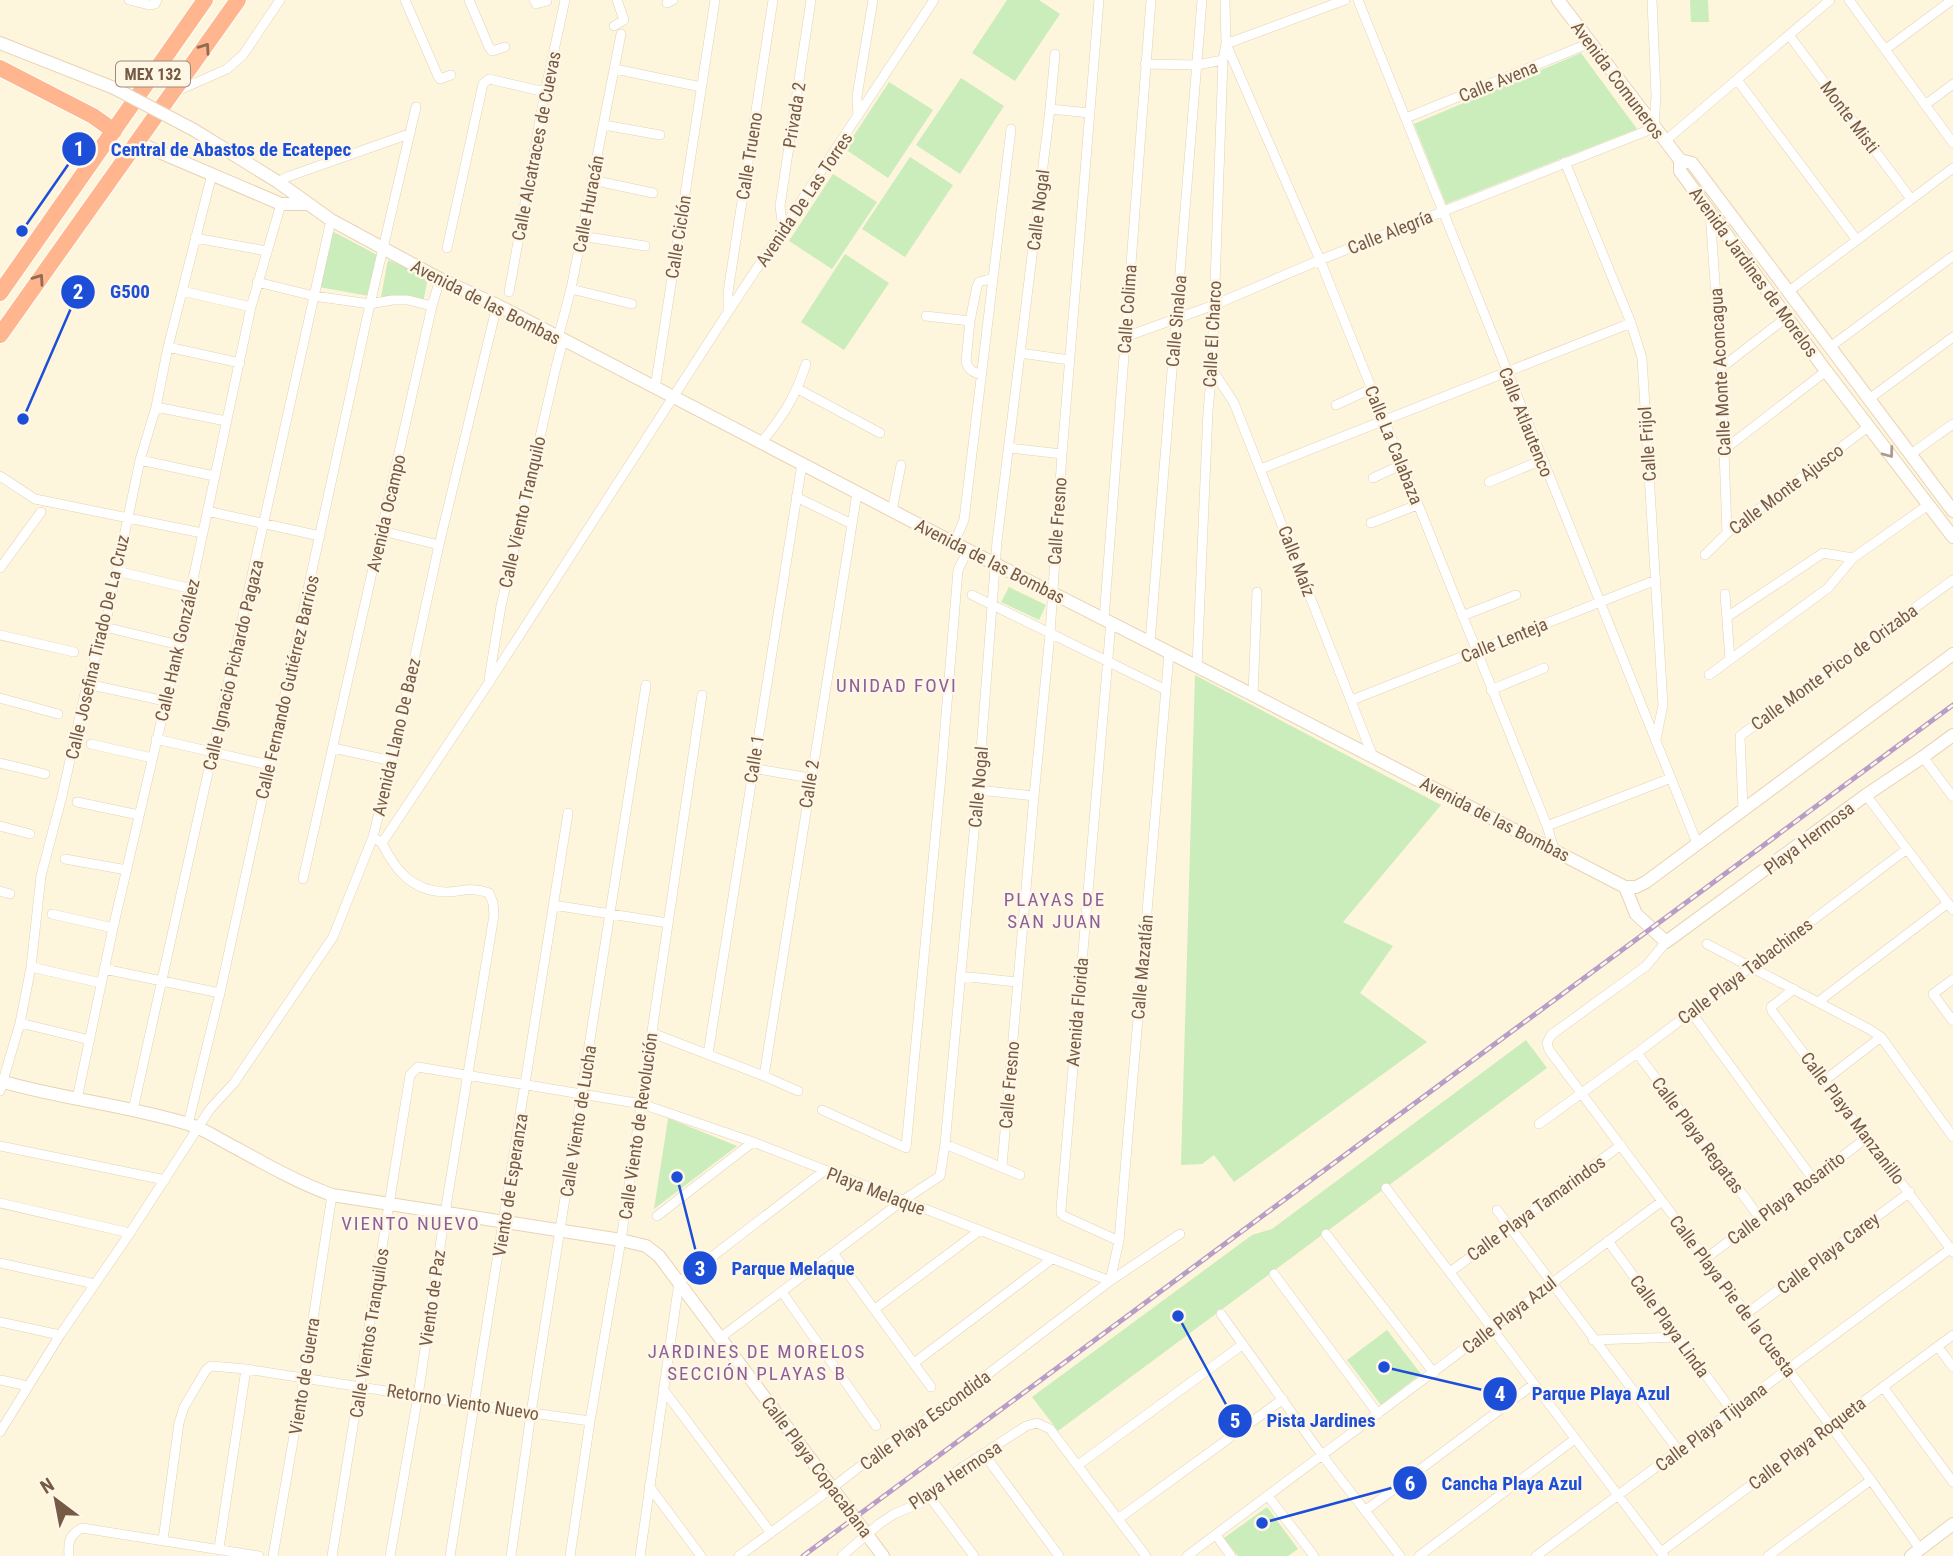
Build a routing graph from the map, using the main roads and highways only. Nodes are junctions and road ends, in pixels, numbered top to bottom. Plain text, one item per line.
1 (205, 0) edge
2 (238, 0) edge
3 (1558, 0) edge
4 (0, 43) edge
5 (0, 68) edge
6 (114, 131) junction
7 (136, 142) junction
8 (1679, 160) junction
9 (307, 204) junction
10 (0, 293) edge
11 (0, 335) edge
12 (1849, 372) junction
13 (1835, 382) junction
14 (1953, 511) edge
15 (1953, 537) edge
16 (1953, 654) edge
17 (1953, 734) edge
18 (1625, 887) junction
19 (1, 1084) edge
20 (1953, 1524) edge
21 (1915, 1553) edge
22 (883, 1556) edge

1 - 6 highway, MEX 132
7 -> 2 highway, MEX 132
3 - 8 main road, Avenida Comuneros
4 - 9 main road, Avenida de las Bombas, bridge
5 - 6 highway
6 - 10 highway, MEX 132
7 - 9 main road
11 -> 7 highway, MEX 132
8 - 12 main road, Avenida Jardines de Morelos
8 - 13 main road, Avenida Jardines de Morelos
9 - 18 main road, Avenida de las Bombas
12 - 13 main road
12 - 14 main road, Avenida Jardines de Morelos
13 -> 15 main road, Avenida Jardines de Morelos
16 - 18 main road
17 - 18 main road, Playa Hermosa
19 - 22 main road, Calle Playa Copacabana
20 - 21 main road

